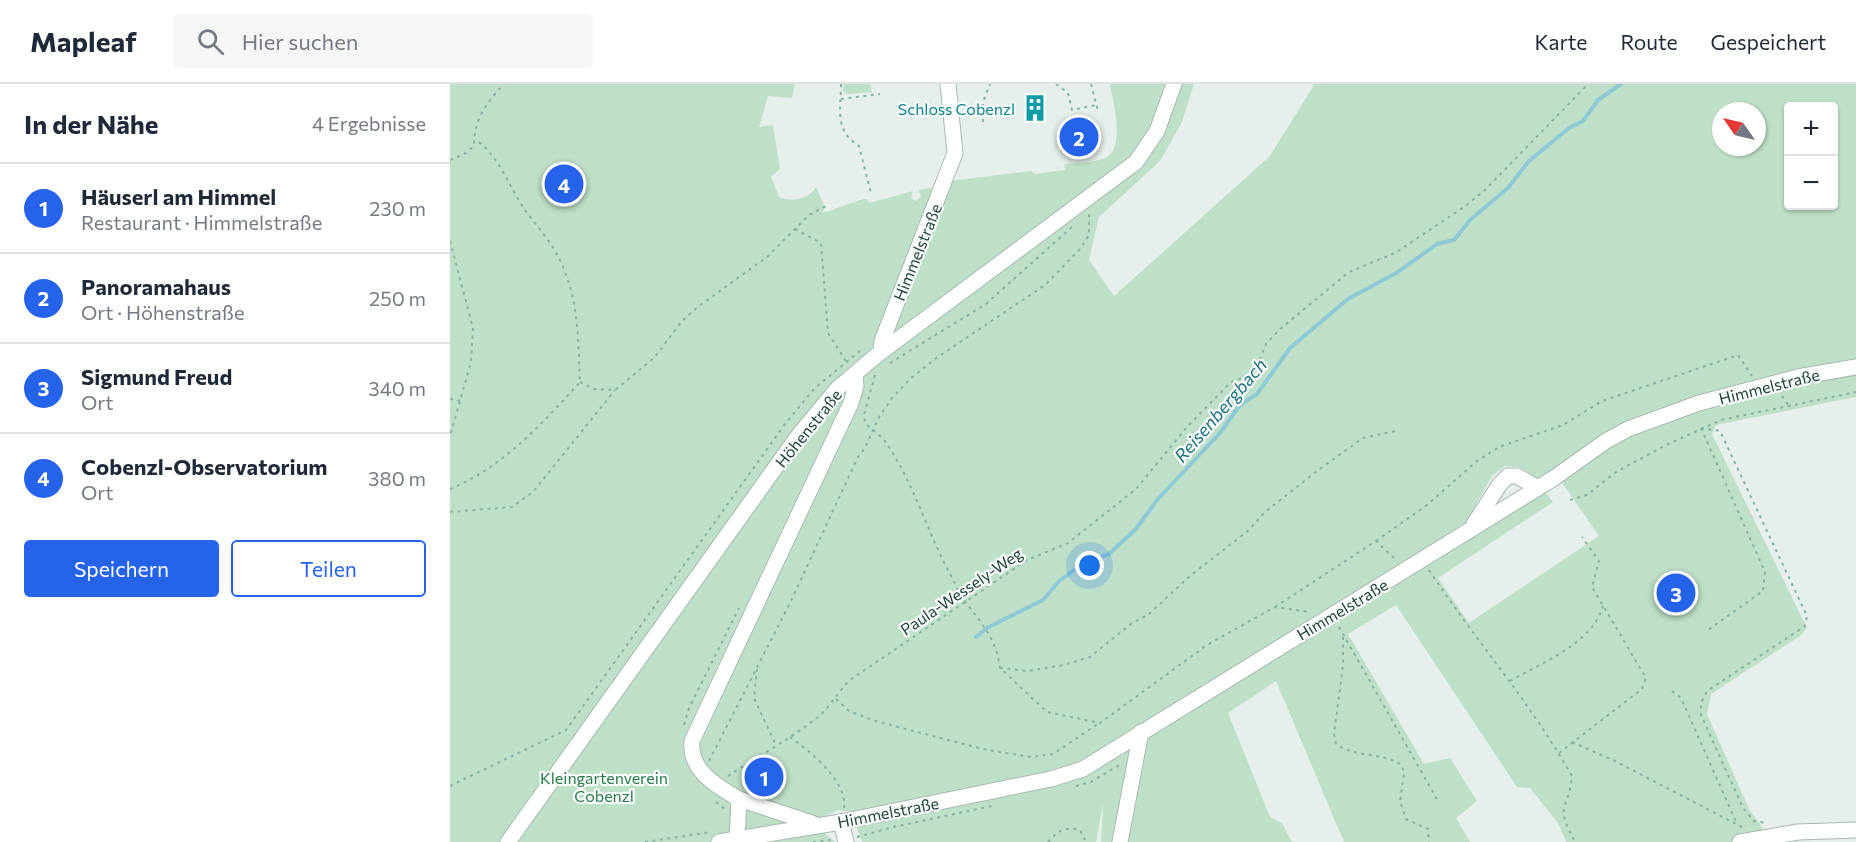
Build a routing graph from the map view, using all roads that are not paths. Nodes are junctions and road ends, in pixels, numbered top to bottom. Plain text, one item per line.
1 (948, 84) edge
2 (1174, 84) edge
3 (884, 358) junction
4 (850, 367) junction
5 (1856, 367) edge
6 (1538, 488) junction
7 (1471, 530) junction
8 (1141, 732) junction
9 (738, 799) junction
10 (842, 822) junction
11 (819, 825) junction
12 (1856, 830) edge
13 (720, 836) edge
14 (737, 839) junction
15 (845, 840) edge
16 (1747, 841) edge
17 (508, 842) edge
18 (1120, 842) edge

1 - 3 street, Himmelstraße
2 - 3 street, Höhenstraße
3 - 4 street, Höhenstraße
4 - 9 street, Himmelstraße
4 - 17 street, Höhenstraße
5 - 6 street, Himmelstraße
6 - 7 street, Himmelstraße
6 - 7 street
7 - 8 street, Himmelstraße
8 - 10 street, Himmelstraße
8 - 18 street
9 - 11 street, Himmelstraße
9 - 14 street
10 - 11 street, Himmelstraße
10 - 15 street
11 - 14 street, Himmelstraße
12 - 16 street
13 - 14 street, Himmelstraße

